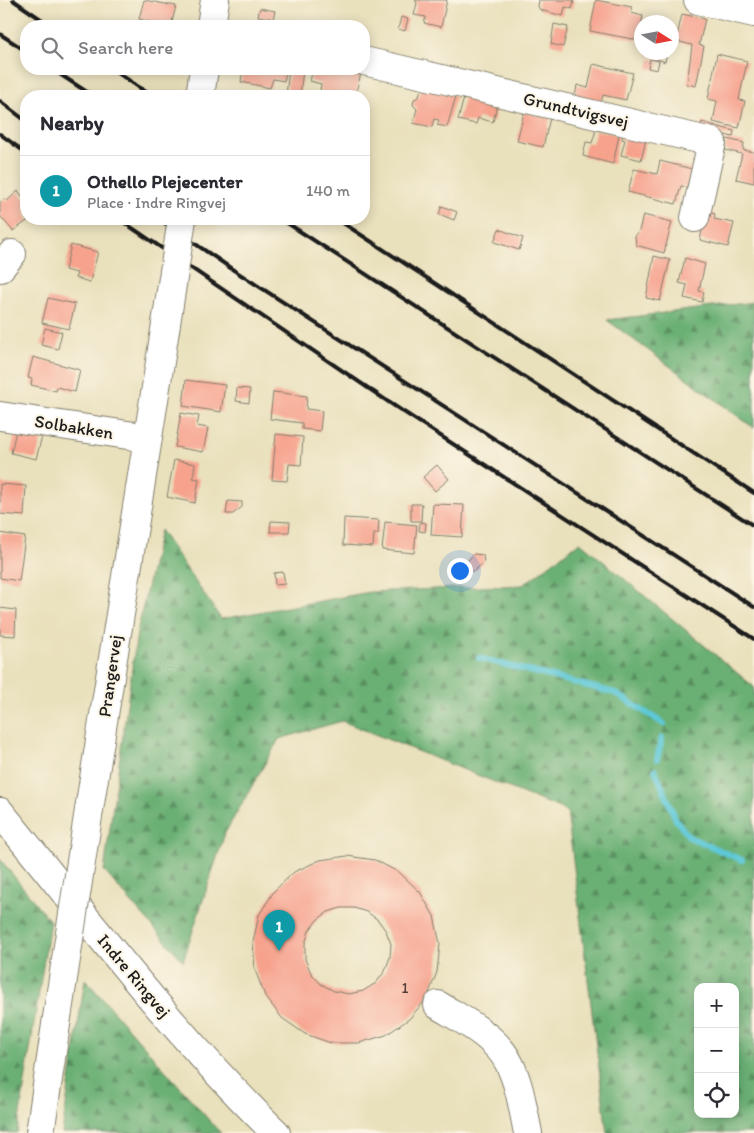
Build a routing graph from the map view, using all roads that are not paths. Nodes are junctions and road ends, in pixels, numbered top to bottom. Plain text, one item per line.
1 (698, 0) edge
2 (754, 13) edge
3 (370, 62) edge
4 (203, 75) edge
5 (201, 90) edge
6 (695, 218) dead end
7 (181, 225) edge
8 (0, 416) edge
9 (148, 438) junction
10 (0, 812) edge
11 (438, 1005) dead end
12 (40, 1133) edge
13 (276, 1133) edge
14 (528, 1133) edge

1 - 2 street
3 - 6 street, Grundtvigsvej
4 - 5 street
7 - 9 street, Prangervej, bridge
8 - 9 street, Solbakken
9 - 12 street, Prangervej, bridge
10 - 13 street, Indre Ringvej
11 - 14 street

